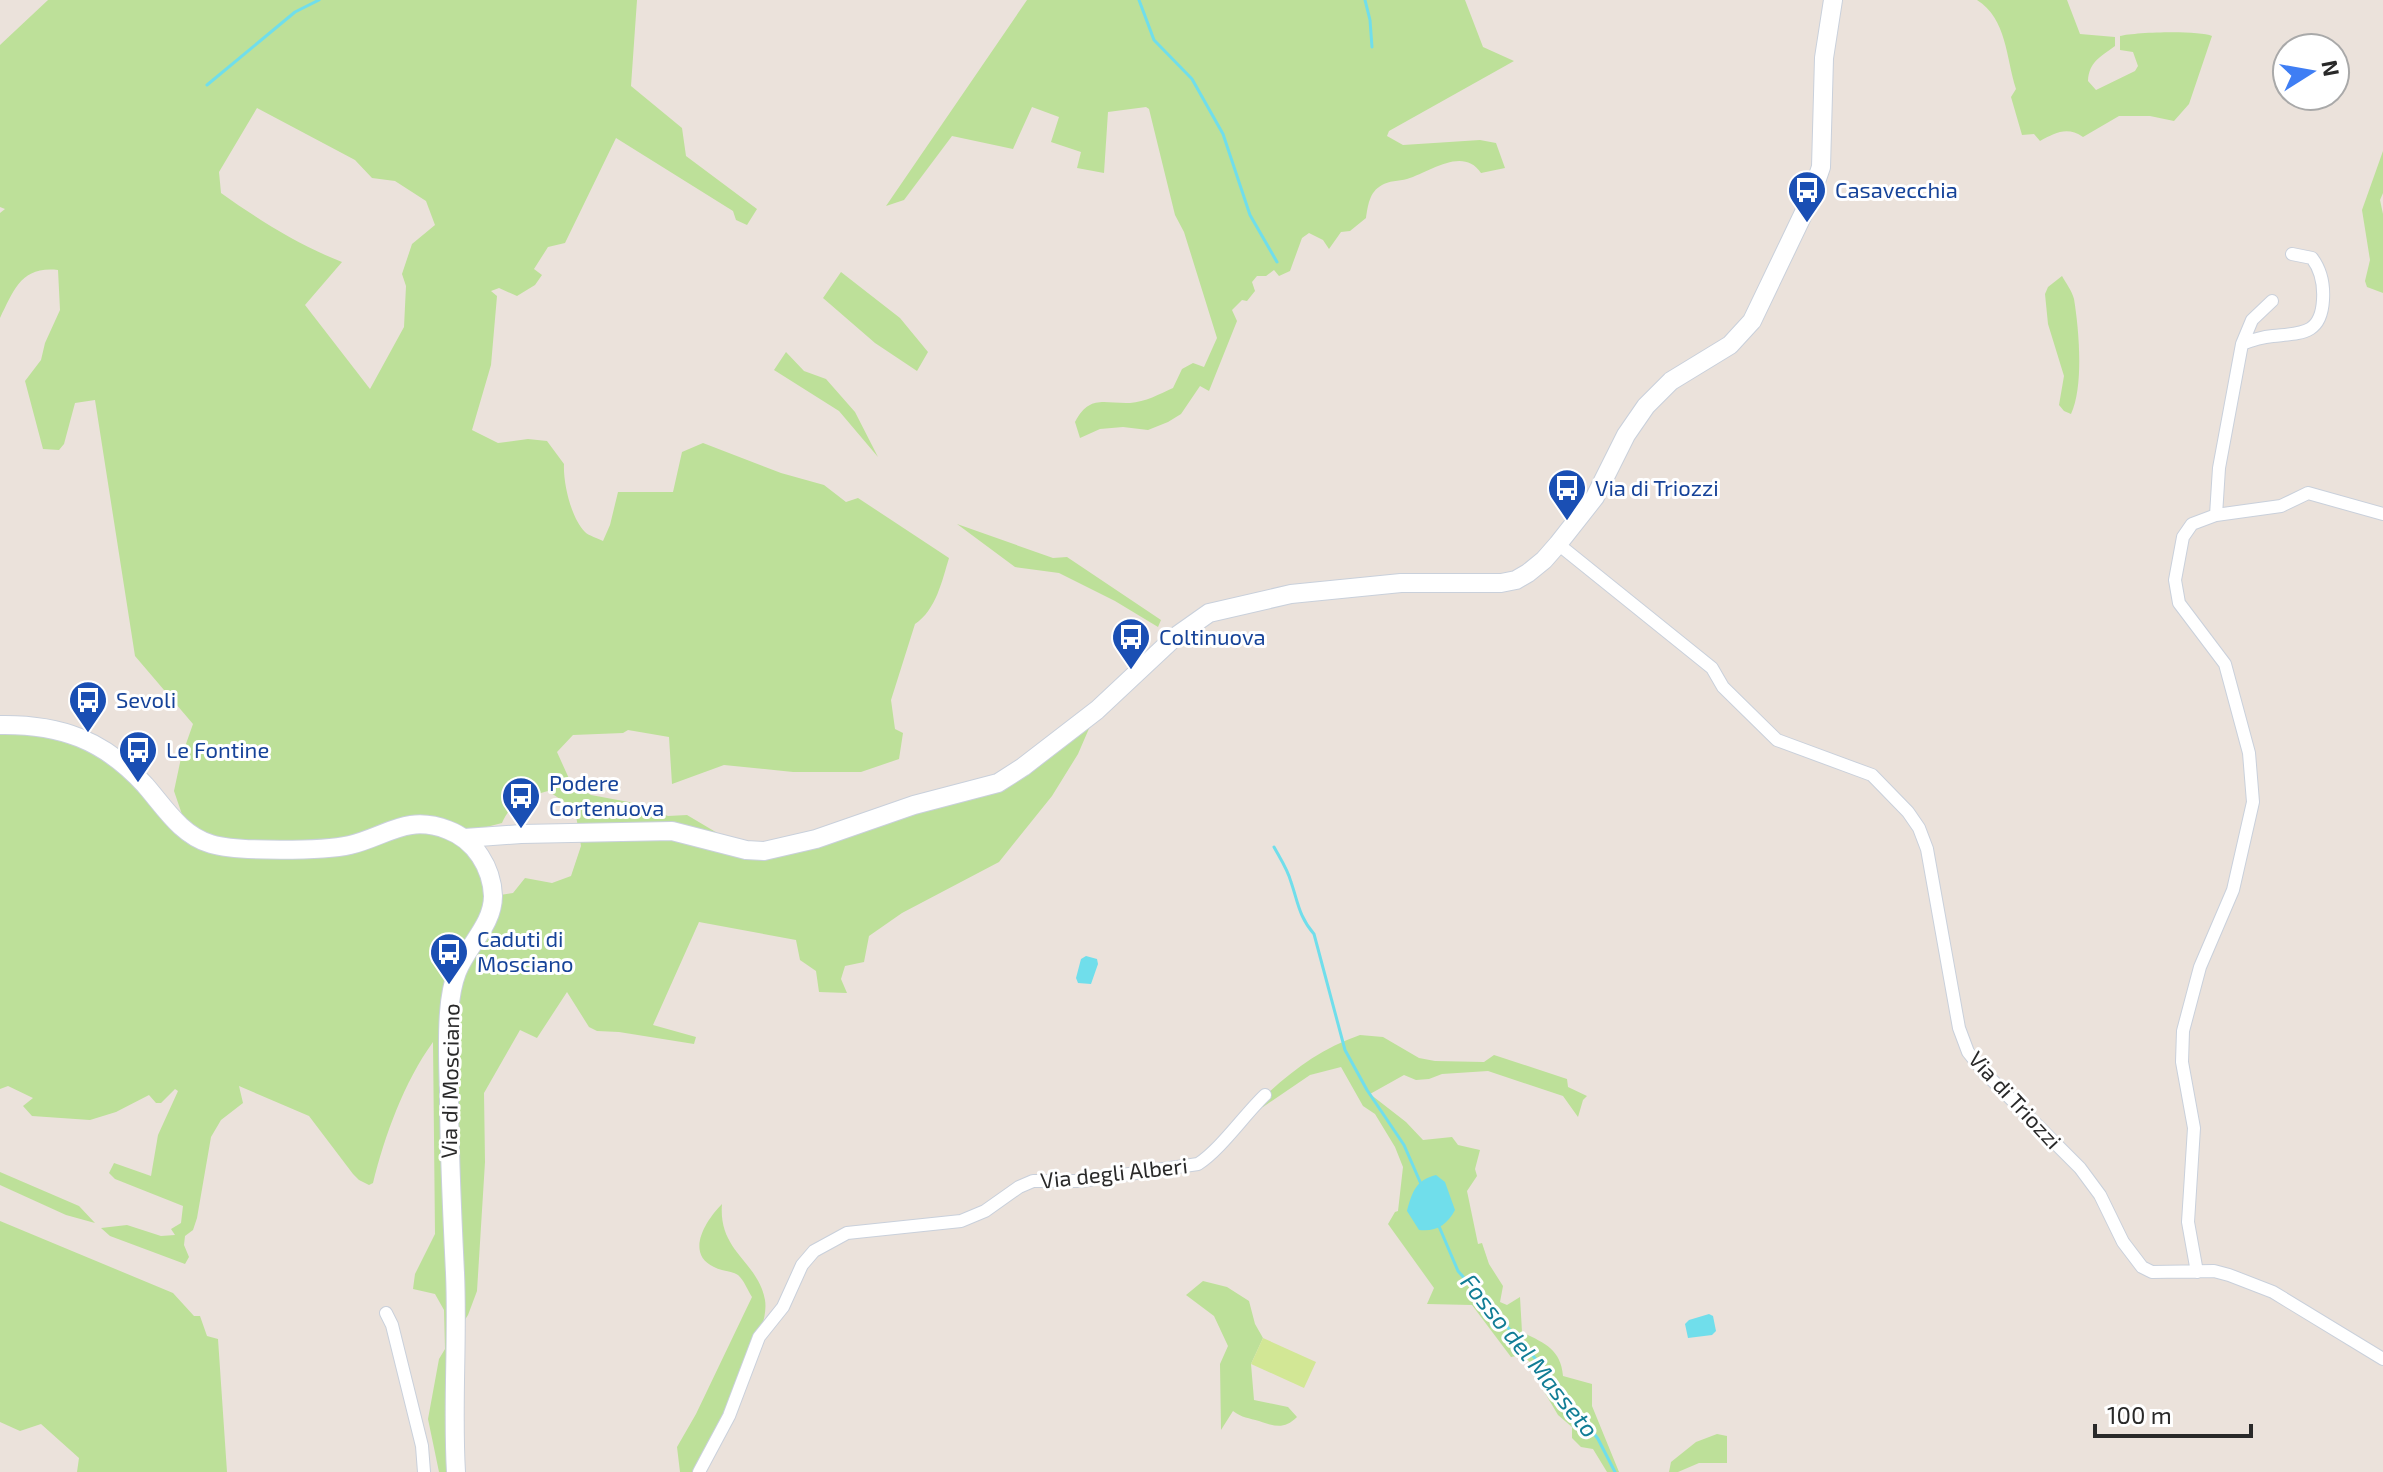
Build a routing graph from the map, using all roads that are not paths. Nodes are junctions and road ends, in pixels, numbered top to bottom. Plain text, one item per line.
1 (1833, 0) edge
2 (2292, 254) dead end
3 (2272, 301) dead end
4 (2242, 344) junction
5 (2383, 514) edge
6 (2216, 515) junction
7 (1558, 544) junction
8 (0, 725) edge
9 (518, 835) junction
10 (465, 838) junction
11 (488, 872) junction
12 (1265, 1095) dead end
13 (2197, 1272) junction
14 (386, 1313) dead end
15 (2383, 1359) edge
16 (424, 1472) edge
17 (456, 1472) edge
18 (699, 1472) edge

1 - 7 street
2 - 4 street
3 - 4 street
4 - 6 street
5 - 6 street
6 - 13 street
7 - 9 street
7 - 13 street, Via di Triozzi
8 - 10 street
9 - 10 street
9 - 11 street
10 - 11 street, Via di Mosciano
11 - 17 street, Via di Mosciano
12 - 18 street, Via degli Alberi
13 - 15 street, Via di Triozzi
14 - 16 street

